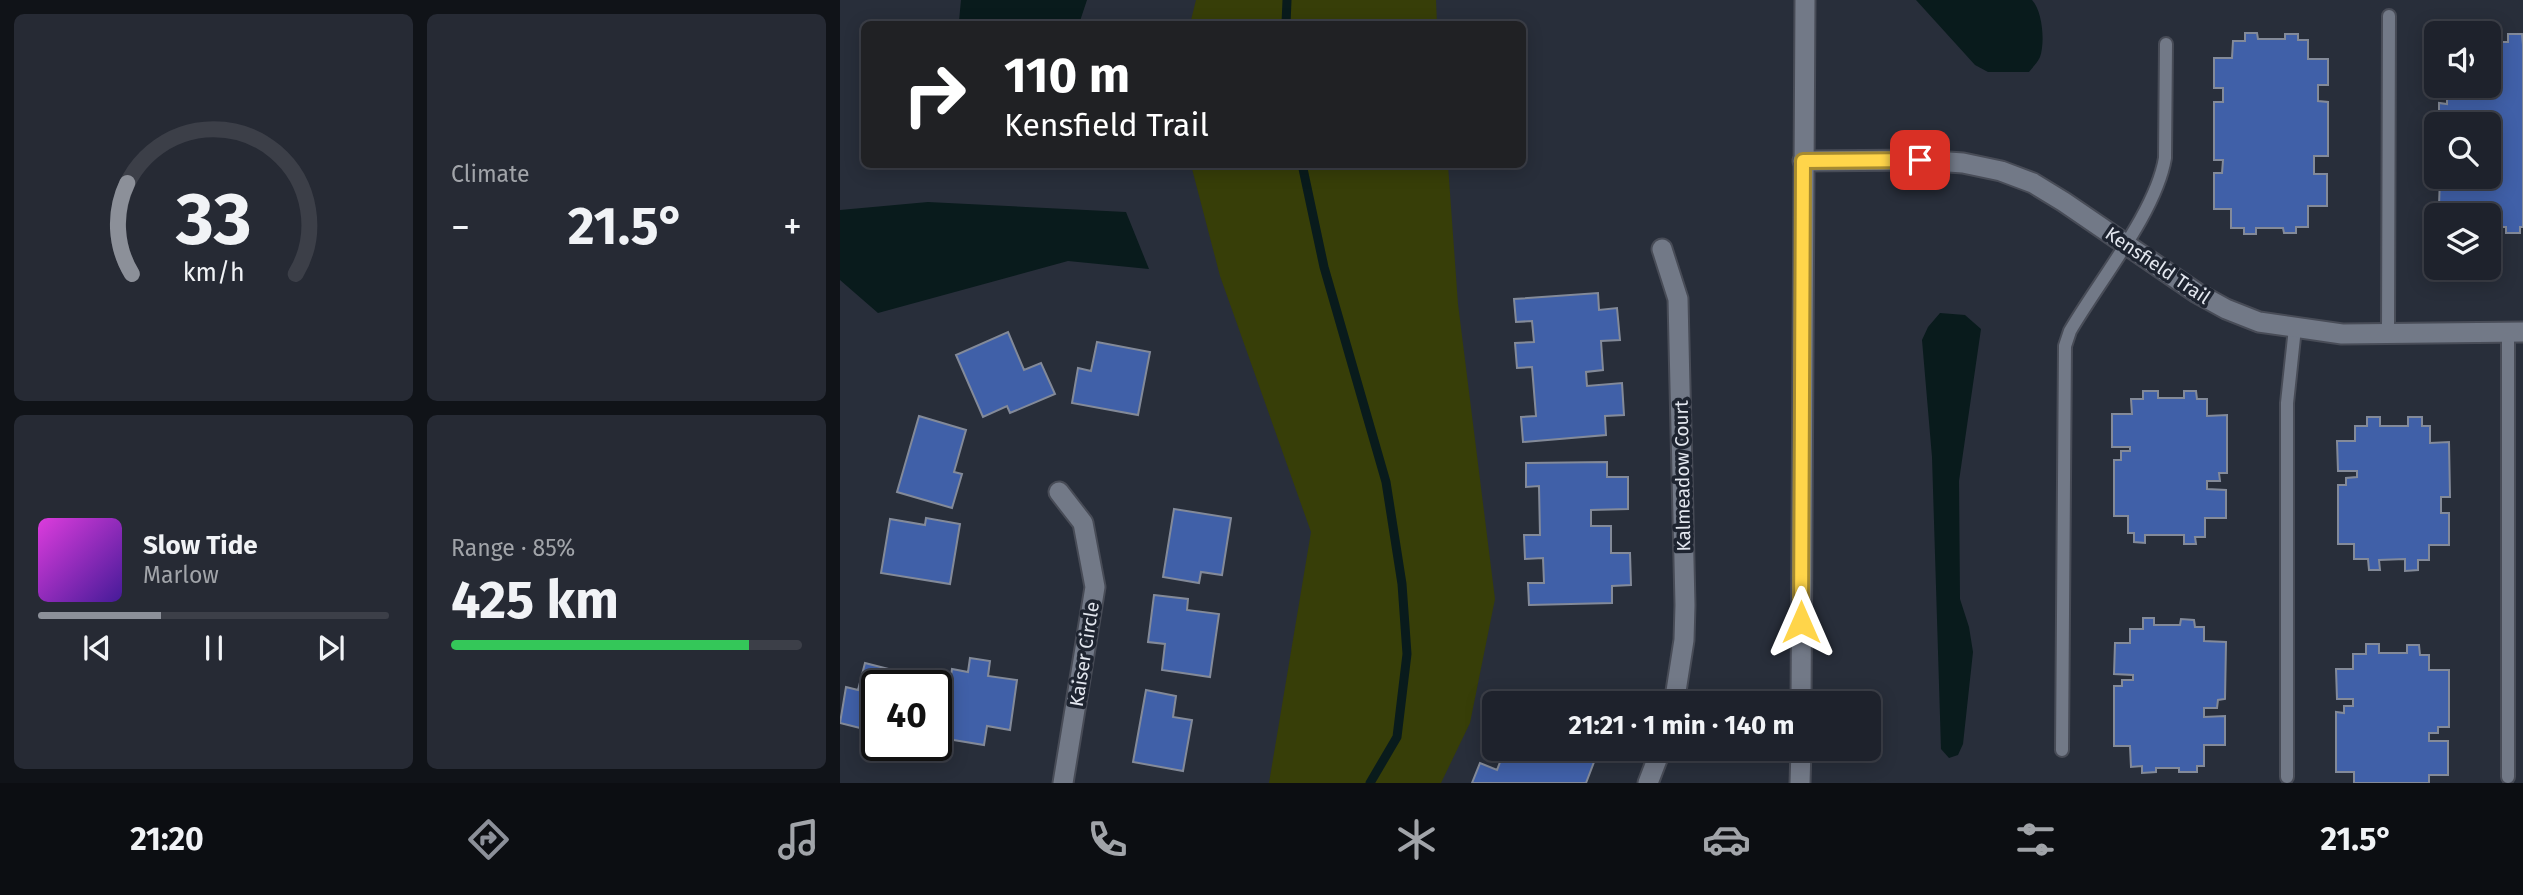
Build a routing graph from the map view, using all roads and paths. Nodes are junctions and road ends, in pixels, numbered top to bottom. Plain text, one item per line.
1 (1805, 0) edge
2 (2389, 16) dead end
3 (2166, 44) dead end
4 (1803, 161) junction
5 (2125, 243) junction
6 (1662, 250) dead end
7 (2295, 328) junction
8 (2516, 332) edge
9 (2388, 333) junction
10 (1059, 492) dead end
11 (1676, 691) edge
12 (1801, 691) edge
13 (2062, 750) dead end
14 (1656, 761) edge
15 (1801, 761) edge
16 (2287, 777) dead end
17 (2508, 777) dead end
18 (1063, 783) edge
19 (1648, 783) edge
20 (1800, 783) edge

1 - 4 street
2 - 9 lane
3 - 5 lane
4 - 5 street, Kensfield Trail
4 - 12 street
5 - 7 street, Kensfield Trail
5 - 13 lane
6 - 11 street, Kalmeadow Court
7 - 9 street, Kensfield Trail
7 - 16 lane
8 - 9 street, Kensfield Trail
8 - 17 lane
10 - 18 street, Kaiser Circle
14 - 19 street
15 - 20 street

